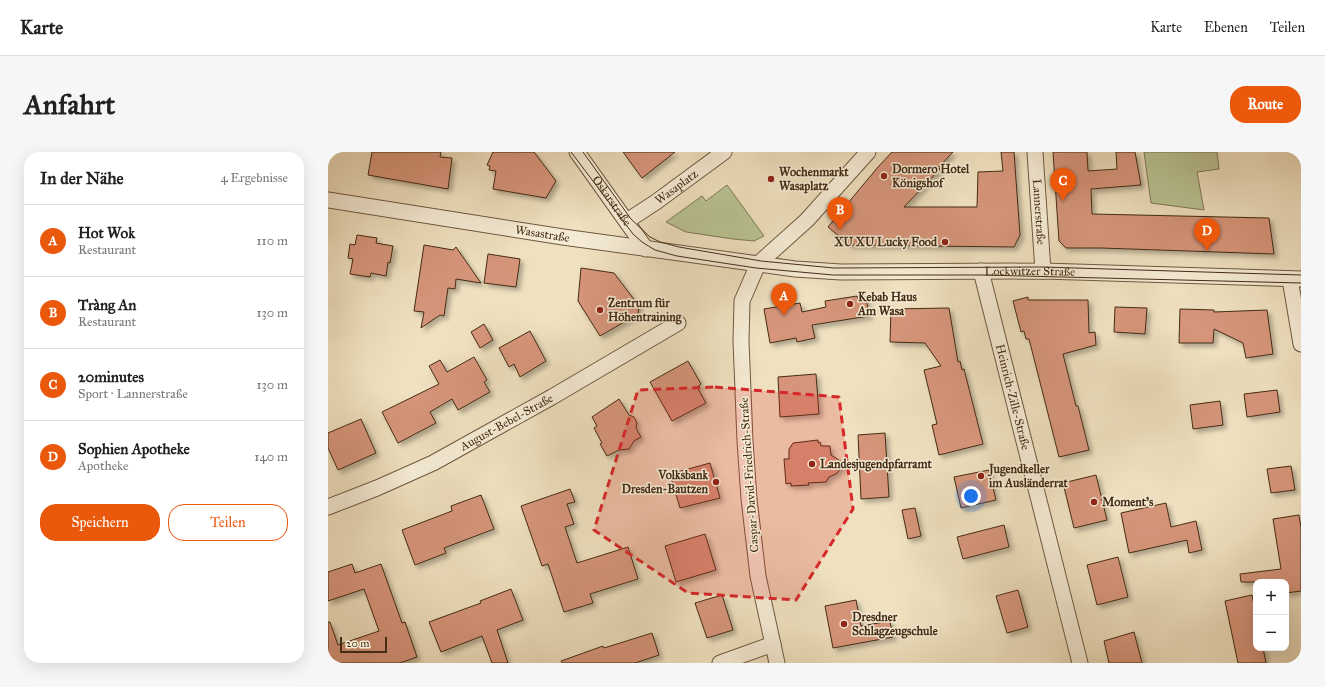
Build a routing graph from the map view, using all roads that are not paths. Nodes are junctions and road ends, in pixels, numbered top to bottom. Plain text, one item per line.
1 (577, 152) edge
2 (724, 152) edge
3 (868, 152) edge
4 (1035, 152) edge
5 (328, 200) edge
6 (627, 221) junction
7 (646, 249) junction
8 (758, 264) junction
9 (981, 271) junction
10 (1043, 271) junction
11 (1296, 279) edge
12 (678, 323) dead end
13 (1301, 344) edge
14 (328, 507) edge
15 (773, 644) junction
16 (720, 663) edge
17 (777, 663) edge
18 (1080, 663) edge

1 - 6 street, Oskarstraße
2 - 6 street, Wasaplatz
3 - 8 street
4 - 10 street, Lannerstraße
5 - 7 street, Wasastraße
6 - 7 street, Oskarstraße
7 - 8 street, Wasastraße
8 - 9 street, Lockwitzer Straße
8 - 15 street, Caspar-David-Friedrich-Straße
9 - 10 street, Lockwitzer Straße
9 - 18 street, Heinrich-Zille-Straße
10 - 11 street, Lockwitzer Straße
11 - 13 street
12 - 14 street, August-Bebel-Straße
15 - 16 street
15 - 17 street, Caspar-David-Friedrich-Straße

